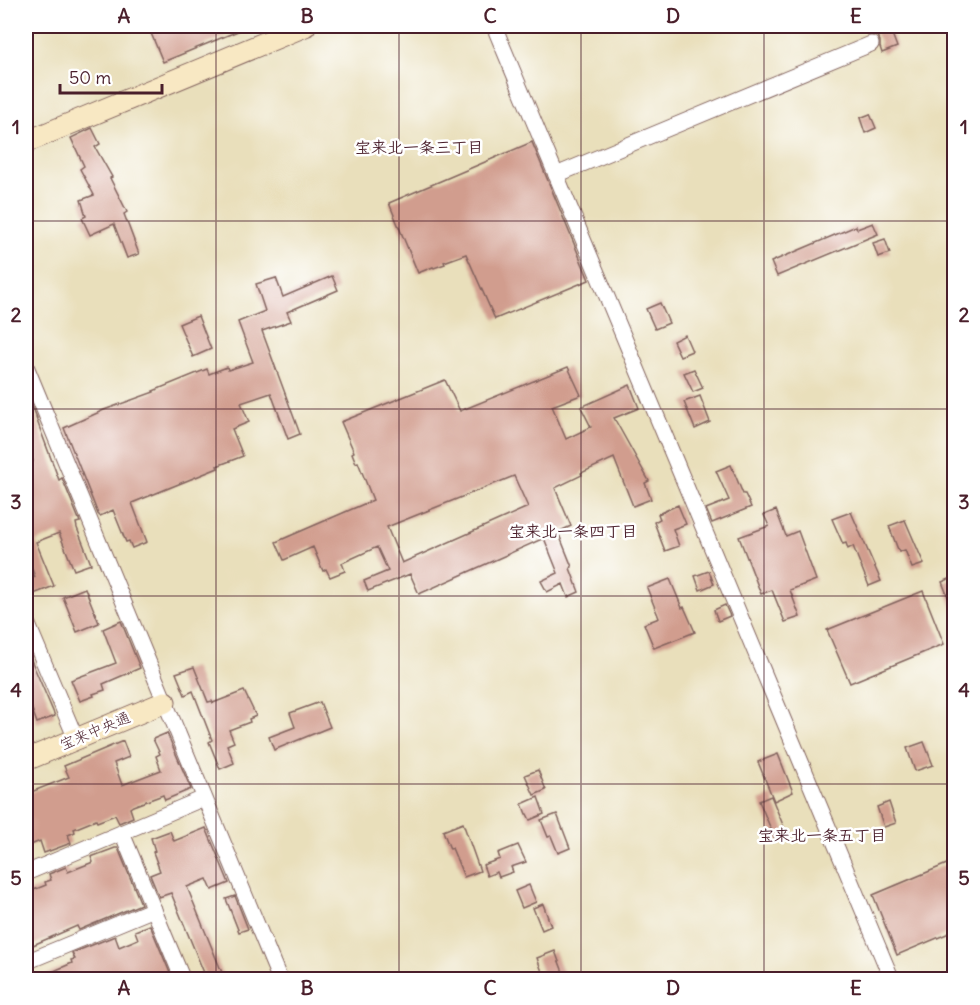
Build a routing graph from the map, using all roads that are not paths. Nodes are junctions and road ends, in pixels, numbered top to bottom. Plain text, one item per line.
1 (304, 26) edge
2 (494, 26) edge
3 (871, 44) dead end
4 (26, 142) edge
5 (556, 175) junction
6 (26, 366) edge
7 (26, 620) edge
8 (29, 638) edge
9 (165, 702) junction
10 (76, 739) junction
11 (26, 760) edge
12 (204, 798) junction
13 (122, 833) junction
14 (26, 873) edge
15 (154, 909) junction
16 (26, 962) edge
17 (183, 980) edge
18 (280, 980) edge
19 (892, 980) edge

1 - 4 street
2 - 5 street
3 - 5 street
5 - 19 street
6 - 9 street
7 - 8 street
8 - 10 street
9 - 10 street, 宝来中央通
9 - 12 street
10 - 11 street, 宝来中央通
12 - 13 street
12 - 18 street
13 - 14 street
13 - 15 street
15 - 16 street
15 - 17 street

